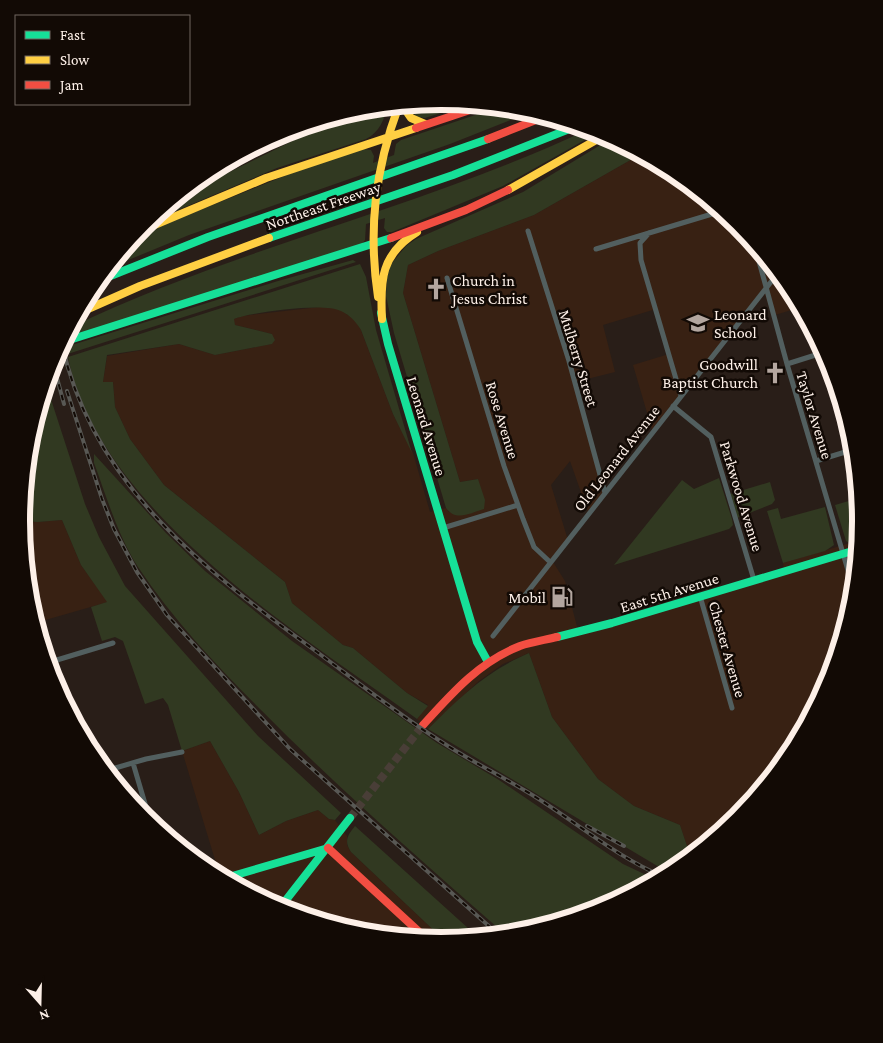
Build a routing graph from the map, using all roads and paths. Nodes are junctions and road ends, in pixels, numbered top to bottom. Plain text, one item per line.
1 (468, 111) edge
2 (405, 112) edge
3 (397, 113) edge
4 (534, 121) edge
5 (428, 124) junction
6 (567, 130) edge
7 (386, 138) junction
8 (595, 140) edge
9 (466, 210) junction
10 (714, 213) edge
11 (159, 223) edge
12 (528, 231) dead end
13 (649, 233) junction
14 (371, 243) junction
15 (596, 249) dead end
16 (758, 259) edge
17 (112, 276) edge
18 (447, 278) dead end
19 (774, 279) edge
20 (766, 288) junction
21 (90, 308) edge
22 (382, 319) junction
23 (72, 339) edge
24 (818, 354) edge
25 (787, 364) junction
26 (680, 396) junction
27 (673, 406) junction
28 (847, 452) edge
29 (816, 461) junction
30 (606, 493) junction
31 (518, 505) junction
32 (444, 528) junction
33 (852, 551) edge
34 (843, 554) junction
35 (550, 562) junction
36 (849, 574) edge
37 (754, 580) junction
38 (700, 596) junction
39 (493, 636) dead end
40 (113, 643) dead end
41 (55, 661) edge
42 (488, 662) junction
43 (732, 708) dead end
44 (424, 725) tunnel mouth
45 (182, 752) dead end
46 (133, 763) junction
47 (113, 769) edge
48 (146, 807) edge
49 (350, 818) tunnel mouth
50 (328, 848) junction
51 (232, 875) edge
52 (284, 902) edge
53 (420, 932) edge

1 - 5 main road
2 - 5 main road
3 - 7 main road, Leonard Avenue
4 - 17 main road, Northeast Freeway
5 - 7 main road
6 - 21 main road, Northeast Freeway
7 - 11 main road
7 - 14 main road, Leonard Avenue
8 - 9 main road
9 - 14 main road
9 - 22 main road
10 - 13 street
12 - 30 street, Mulberry Street
13 - 15 street
13 - 26 street
14 - 22 main road, Leonard Avenue
14 - 23 main road
16 - 20 street, Taylor Avenue
18 - 31 street, Rose Avenue
19 - 20 street, Old Leonard Avenue
20 - 25 street, Taylor Avenue
20 - 26 street, Old Leonard Avenue
22 - 32 main road, Leonard Avenue
24 - 25 street
25 - 29 street, Taylor Avenue
26 - 27 street, Old Leonard Avenue
27 - 30 street, Old Leonard Avenue
27 - 37 street, Parkwood Avenue
28 - 29 street
29 - 34 street, Taylor Avenue
30 - 35 street, Old Leonard Avenue
31 - 32 street
31 - 35 street, Rose Avenue
32 - 42 main road, Leonard Avenue
33 - 34 main road, East 5th Avenue
34 - 36 street, Taylor Avenue
34 - 37 main road, East 5th Avenue
35 - 39 street, Old Leonard Avenue
37 - 38 main road, East 5th Avenue
38 - 42 main road, East 5th Avenue
38 - 43 street, Chester Avenue
40 - 41 street
42 - 44 main road
45 - 46 street
46 - 47 street
46 - 48 street
49 - 50 main road
50 - 51 main road
50 - 52 main road
50 - 53 main road

